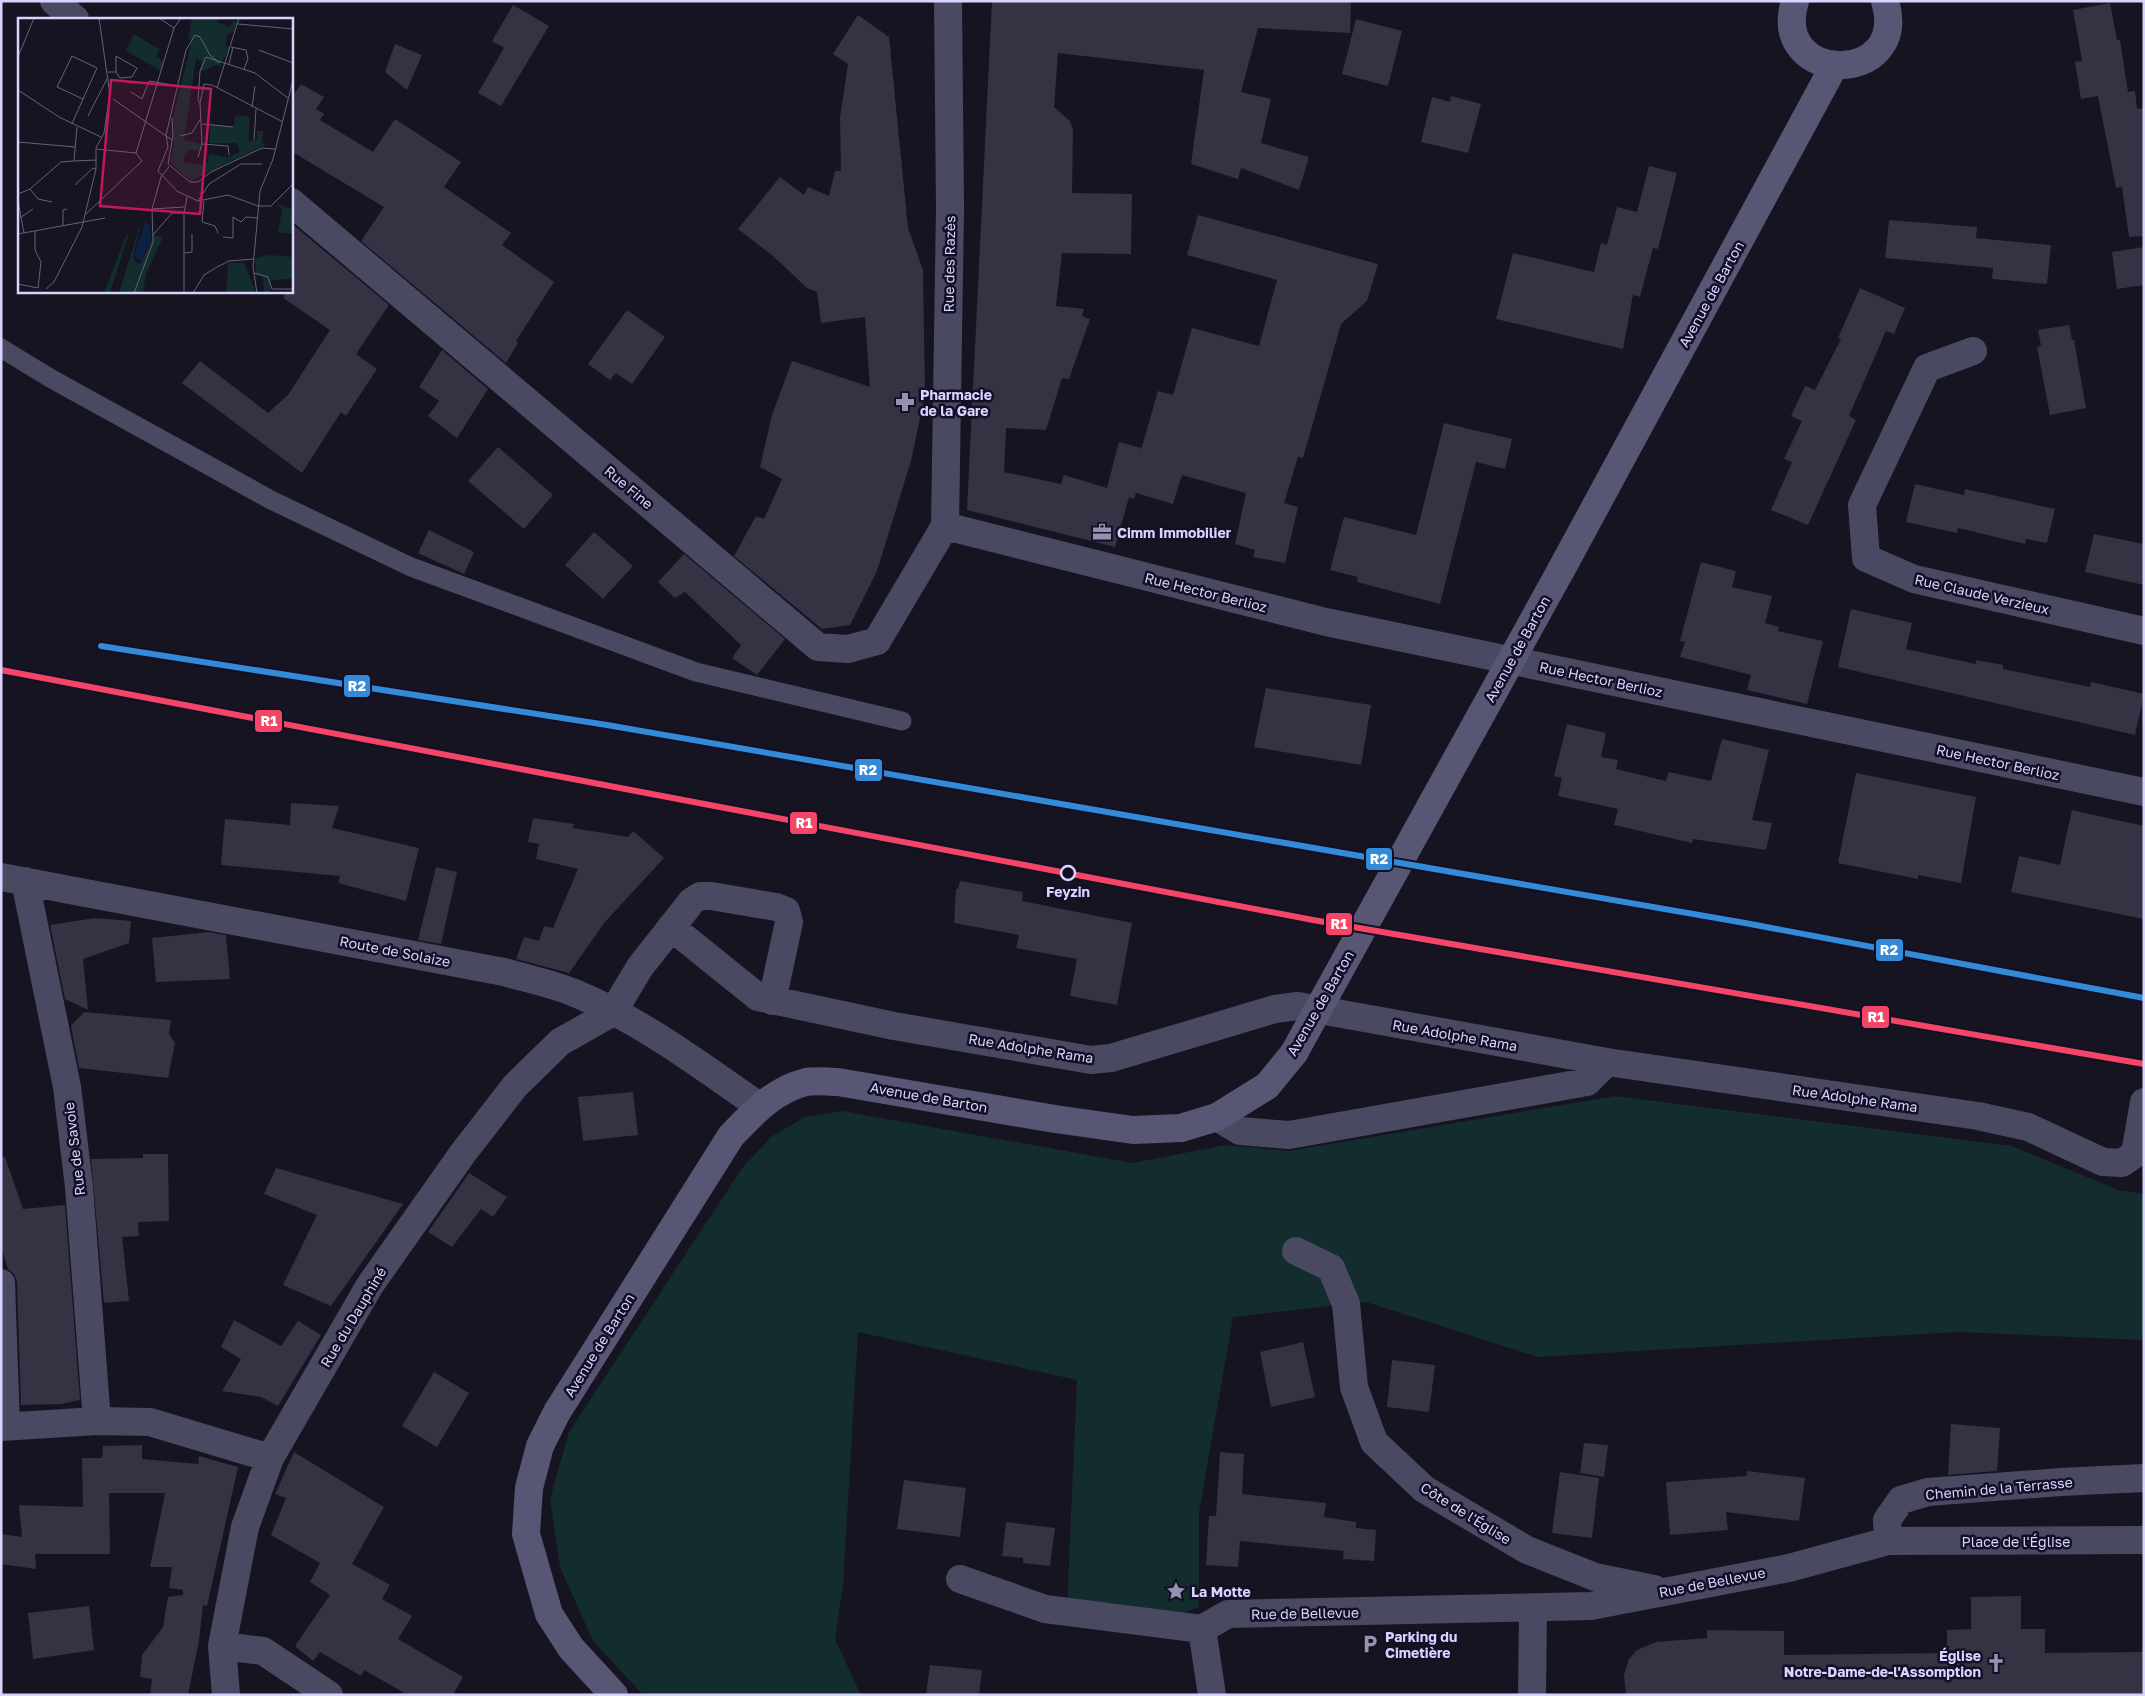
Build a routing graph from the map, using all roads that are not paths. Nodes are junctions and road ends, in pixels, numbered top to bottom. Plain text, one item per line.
1 (54, 1) edge
2 (948, 1) edge
3 (1795, 1) edge
4 (1884, 1) edge
5 (74, 18) edge
6 (1834, 66) junction
7 (292, 203) edge
8 (1, 348) edge
9 (1973, 351) dead end
10 (945, 526) junction
11 (2144, 631) edge
12 (902, 722) dead end
13 (2144, 792) edge
14 (13, 879) edge
15 (672, 927) junction
16 (772, 1001) junction
17 (613, 1012) junction
18 (1607, 1062) junction
19 (2144, 1102) edge
20 (758, 1106) junction
21 (1217, 1117) junction
22 (2140, 1157) edge
23 (1296, 1251) dead end
24 (1, 1283) edge
25 (98, 1421) junction
26 (3, 1426) edge
27 (270, 1458) junction
28 (2144, 1478) edge
29 (2144, 1540) edge
30 (1888, 1541) junction
31 (960, 1579) dead end
32 (1666, 1591) junction
33 (1533, 1608) junction
34 (1202, 1630) junction
35 (222, 1646) junction
36 (226, 1695) edge
37 (329, 1695) edge
38 (614, 1695) edge
39 (1212, 1695) edge
40 (1532, 1695) edge

1 - 5 street
2 - 10 street, Rue des Razès
3 - 6 street
4 - 6 street
6 - 21 street, Avenue de Barton, bridge
7 - 10 street, Rue Fine
8 - 12 lane
9 - 11 street, Rue Claude Verzieux
10 - 13 street, Rue Hector Berlioz
14 - 17 street, Route de Solaize
14 - 25 street, Rue de Savoie
15 - 16 street, Rue Adolphe Rama
15 - 16 street
15 - 17 street
16 - 18 street, Rue Adolphe Rama
17 - 20 street, Route de Solaize
17 - 27 street, Rue du Dauphiné
18 - 21 street
18 - 22 street, Rue Adolphe Rama
19 - 22 street
20 - 21 street, Avenue de Barton
20 - 38 street, Avenue de Barton
23 - 32 street, Côte de l'Église
24 - 26 street
25 - 26 street
25 - 27 street
27 - 35 street, Rue du Dauphiné
28 - 30 street, Chemin de la Terrasse
29 - 30 street, Place de l'Église
30 - 32 street, Rue de Bellevue
31 - 34 street
32 - 33 street, Rue de Bellevue
33 - 34 street, Rue de Bellevue
33 - 40 street
34 - 39 street
35 - 36 street, Rue du Dauphiné
35 - 37 street

